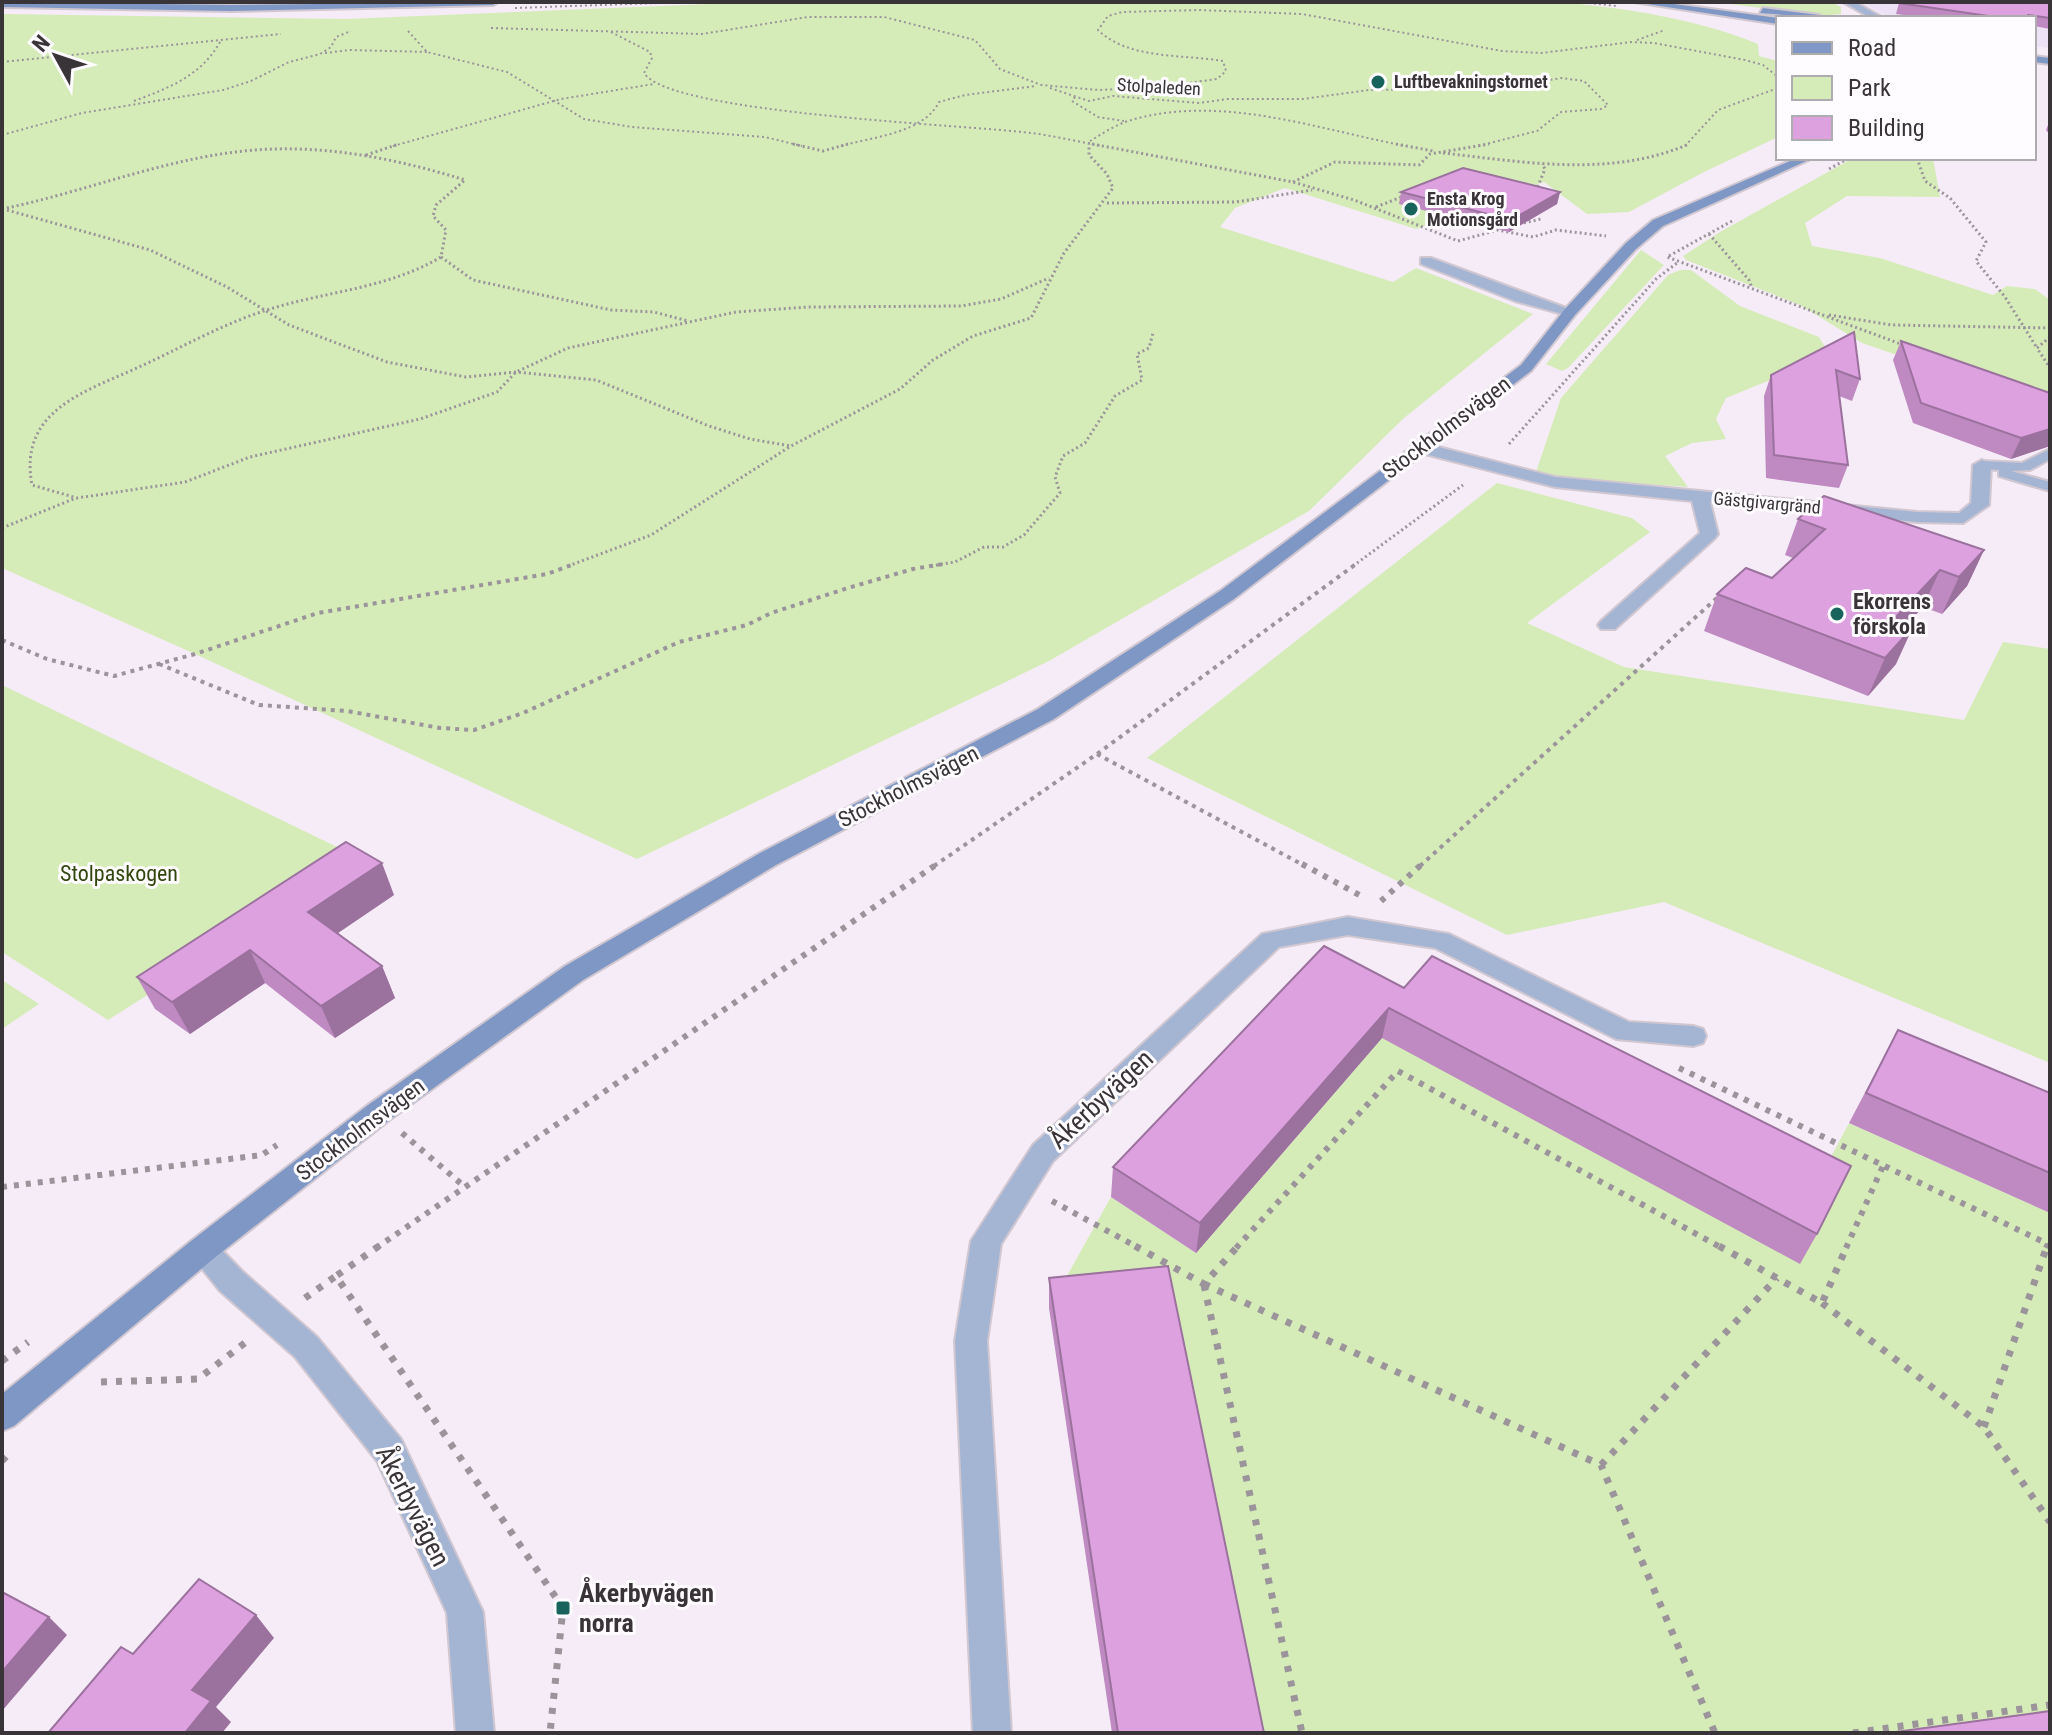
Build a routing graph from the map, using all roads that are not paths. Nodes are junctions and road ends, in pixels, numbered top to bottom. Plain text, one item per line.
1 (493, 2) edge
2 (1639, 2) edge
3 (1693, 2) edge
4 (2, 4) edge
5 (1850, 6) edge
6 (1803, 16) edge
7 (1873, 16) edge
8 (1776, 21) edge
9 (1802, 160) edge
10 (1426, 261) dead end
11 (1570, 312) junction
12 (1419, 447) junction
13 (2050, 453) edge
14 (1982, 465) junction
15 (2050, 487) edge
16 (1700, 497) junction
17 (1608, 625) dead end
18 (1693, 1036) dead end
19 (202, 1250) junction
20 (2, 1415) edge
21 (475, 1733) edge
22 (992, 1733) edge

1 - 4 main road
2 - 8 main road
3 - 6 main road
5 - 7 street
9 - 11 main road, Stockholmsvägen
10 - 11 street
11 - 12 main road, Stockholmsvägen
12 - 16 street, Gästgivargränd
12 - 19 main road, Stockholmsvägen
13 - 14 lane
14 - 15 lane
14 - 16 street, Gästgivargränd
16 - 17 street, Gästgivargränd
18 - 22 street, Åkerbyvägen
19 - 20 main road, Stockholmsvägen
19 - 21 street, Åkerbyvägen

